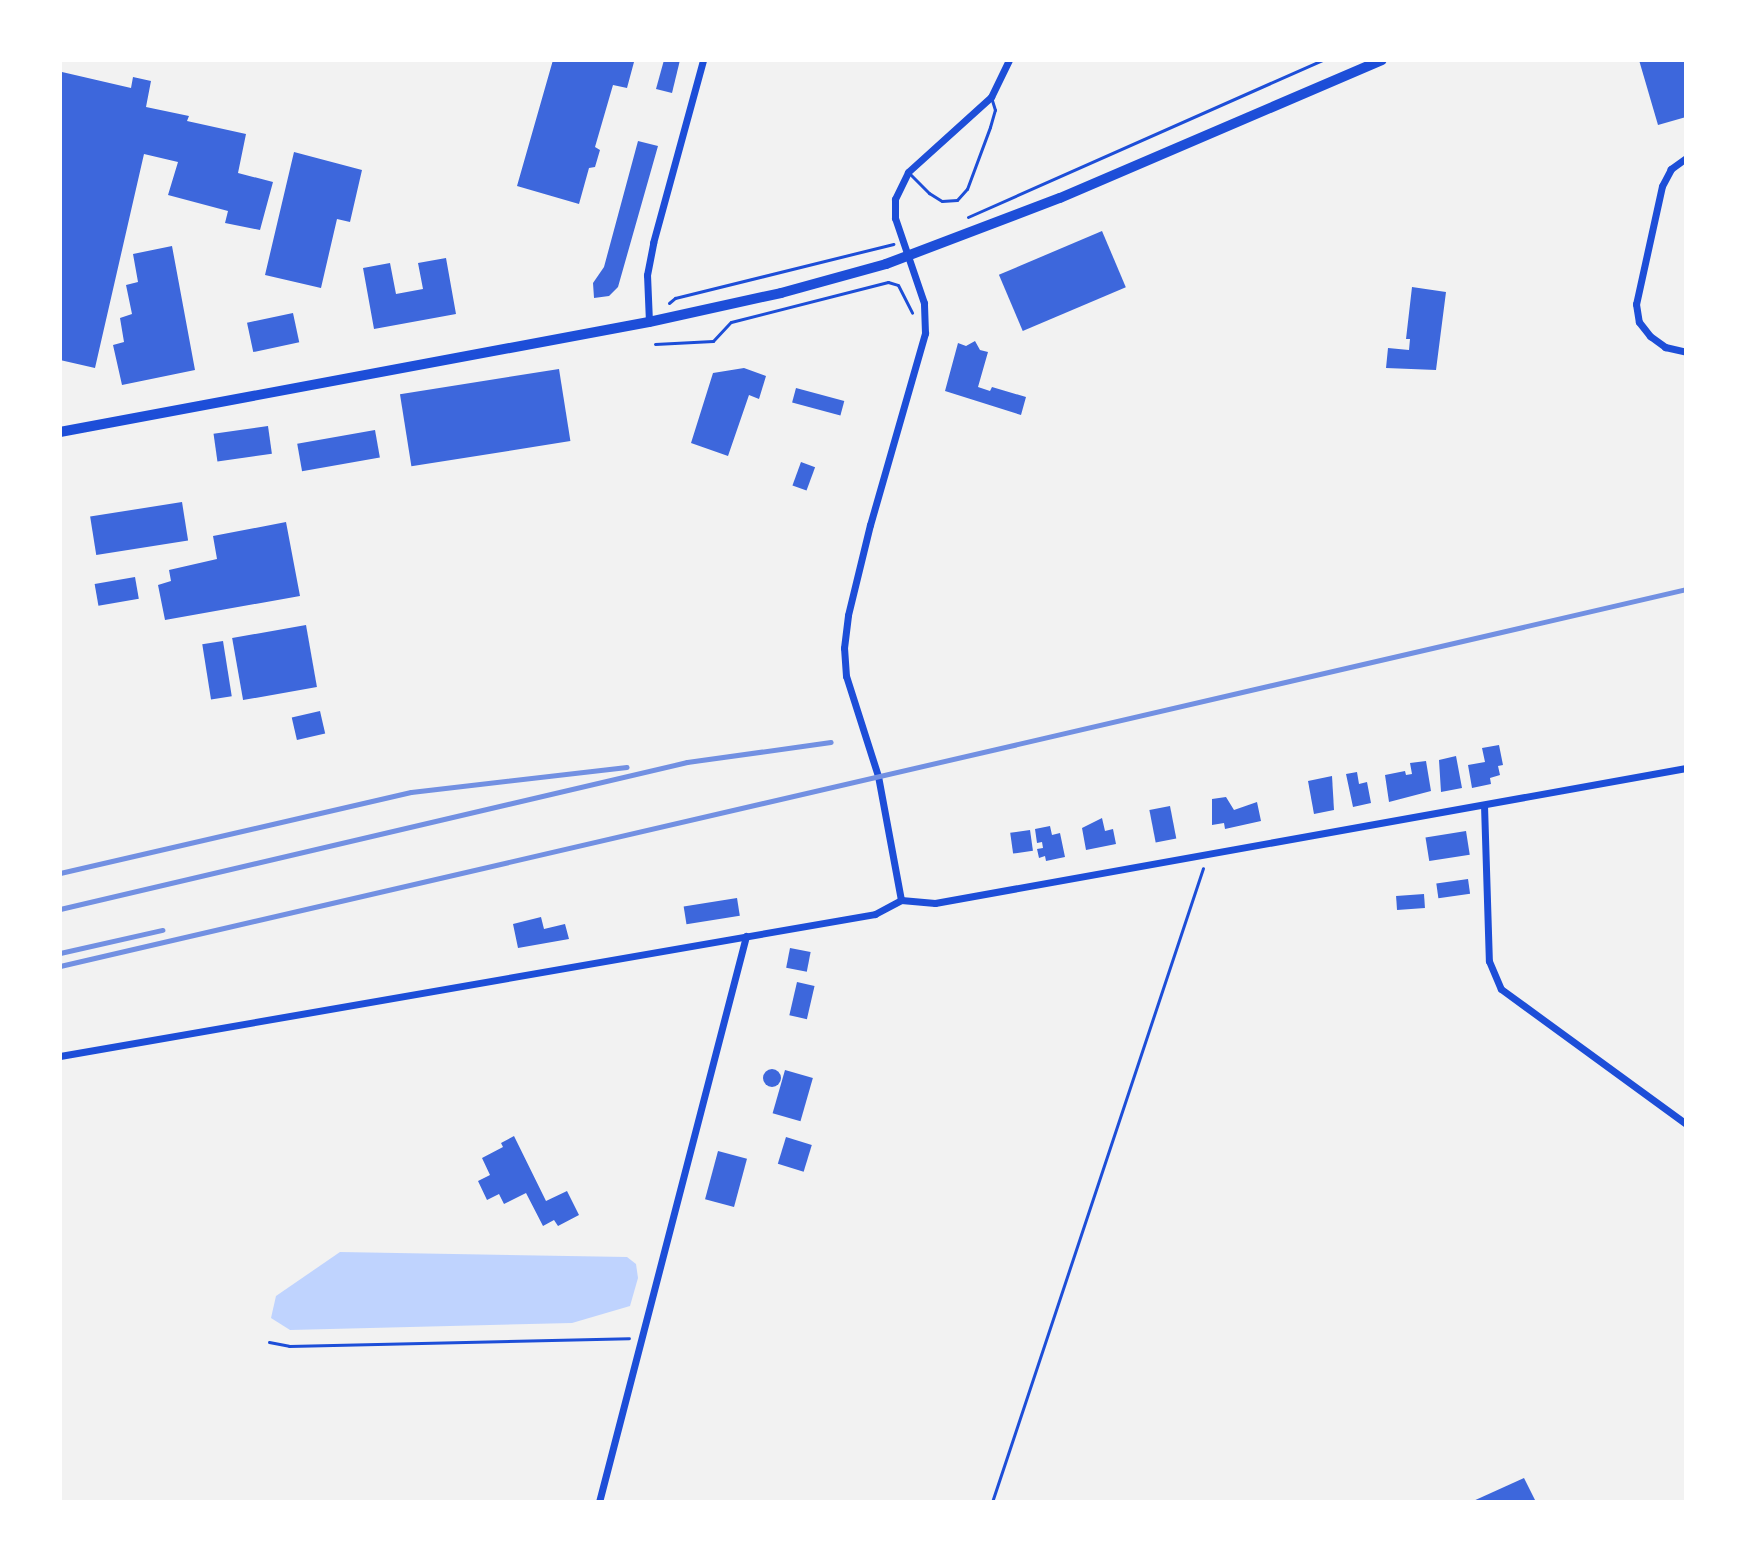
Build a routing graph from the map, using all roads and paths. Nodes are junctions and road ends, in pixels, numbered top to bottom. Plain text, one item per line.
1 (703, 60) edge
2 (1009, 60) edge
3 (1323, 60) edge
4 (1382, 60) edge
5 (991, 97) junction
6 (1686, 158) edge
7 (908, 172) junction
8 (966, 218) dead end
9 (903, 241) junction
10 (908, 258) junction
11 (649, 322) junction
12 (925, 333) junction
13 (655, 344) dead end
14 (1686, 352) edge
15 (60, 432) edge
16 (1686, 768) edge
17 (1484, 805) junction
18 (1208, 853) junction
19 (901, 900) junction
20 (746, 936) junction
21 (60, 1056) edge
22 (1686, 1124) edge
23 (623, 1337) dead end
24 (269, 1342) dead end
25 (599, 1502) edge
26 (992, 1502) edge

1 - 11 street
2 - 5 street
3 - 8 path
4 - 10 main road
5 - 7 street
5 - 7 lane
6 - 14 street
7 - 9 street
9 - 10 street
9 - 11 path
10 - 11 main road
10 - 12 street
11 - 15 main road
12 - 13 path
12 - 19 street
16 - 17 street
17 - 18 street
17 - 22 street
18 - 19 street
18 - 26 path
19 - 20 street
20 - 21 street
20 - 25 street
23 - 24 path

